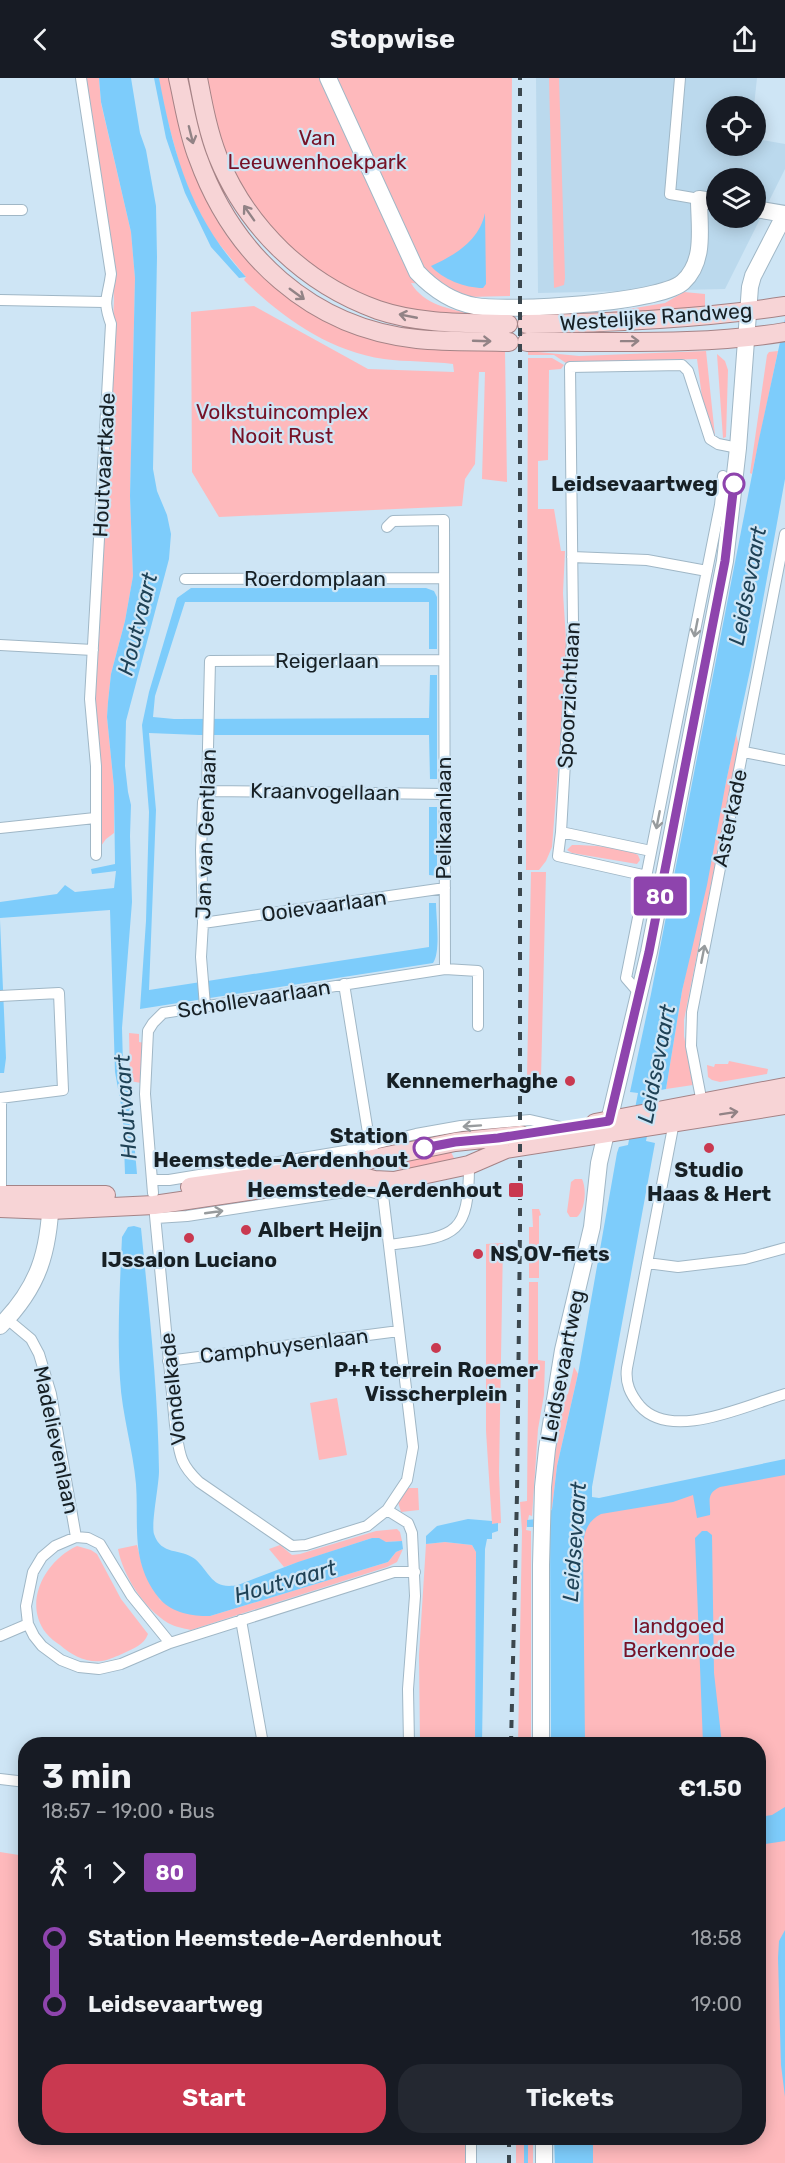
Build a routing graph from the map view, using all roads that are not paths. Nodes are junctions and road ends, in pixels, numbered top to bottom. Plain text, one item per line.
1 (81, 78) edge
2 (178, 78) edge
3 (198, 78) edge
4 (328, 78) edge
5 (680, 78) edge
6 (699, 199) junction
7 (706, 200) edge
8 (0, 210) edge
9 (22, 210) dead end
10 (766, 211) edge
11 (785, 214) edge
12 (0, 300) edge
13 (104, 302) junction
14 (781, 307) edge
15 (748, 312) junction
16 (518, 333) junction
17 (779, 333) edge
18 (746, 337) junction
19 (738, 448) junction
20 (723, 476) dead end
21 (387, 527) dead end
22 (785, 534) edge
23 (572, 557) junction
24 (707, 571) junction
25 (444, 578) junction
26 (185, 579) dead end
27 (0, 645) edge
28 (93, 650) junction
29 (444, 660) junction
30 (210, 662) joint
31 (744, 752) junction
32 (785, 760) edge
33 (207, 791) junction
34 (443, 794) junction
35 (95, 819) junction
36 (0, 828) edge
37 (561, 832) junction
38 (651, 851) junction
39 (96, 855) dead end
40 (647, 876) junction
41 (444, 888) junction
42 (203, 923) junction
43 (445, 969) junction
44 (344, 984) junction
45 (639, 993) junction
46 (4, 995) edge
47 (205, 1004) junction
48 (478, 1026) dead end
49 (785, 1087) edge
50 (701, 1097) junction
51 (1, 1098) edge
52 (785, 1105) edge
53 (652, 1120) junction
54 (674, 1122) junction
55 (608, 1127) junction
56 (565, 1128) junction
57 (455, 1142) junction
58 (374, 1151) junction
59 (469, 1165) junction
60 (389, 1188) junction
61 (1, 1193) edge
62 (154, 1199) junction
63 (51, 1203) junction
64 (0, 1208) edge
65 (389, 1245) junction
66 (785, 1248) edge
67 (647, 1263) junction
68 (3, 1323) edge
69 (399, 1331) junction
70 (168, 1361) junction
71 (785, 1394) edge
72 (387, 1510) junction
73 (76, 1537) junction
74 (415, 1572) junction
75 (241, 1620) junction
76 (28, 1624) junction
77 (0, 1636) edge
78 (170, 1643) junction
79 (262, 1737) edge
80 (409, 1737) edge
81 (541, 1737) edge
82 (0, 1779) edge
83 (18, 1781) edge
84 (471, 2145) edge
85 (544, 2145) edge
86 (471, 2163) edge
87 (544, 2163) edge

1 - 13 street, Houtvaartkade
2 -> 16 main road, Westelijke Randweg
16 -> 3 main road, Westelijke Randweg
4 - 6 street
5 - 6 street
6 - 7 street
8 - 9 street
10 - 11 street
11 - 15 street, Leidsevaartweg
12 - 13 street
13 - 28 street, Houtvaartkade
14 - 15 main road, Westelijke Randweg
15 - 16 main road, Westelijke Randweg
15 - 18 street, Leidsevaartweg
16 -> 18 main road, Westelijke Randweg
17 - 18 main road, Westelijke Randweg
18 - 19 street, Leidsevaartweg
19 - 23 street, Spoorzichtlaan
19 - 45 street, Leidsevaartweg
20 - 24 street
21 - 25 street, Pelikaanlaan
22 - 31 street, Asterkade
23 - 24 street
23 - 37 street, Spoorzichtlaan
24 -> 38 street
25 - 26 street, Roerdomplaan
25 - 29 street, Pelikaanlaan
27 - 28 street
28 - 35 street, Houtvaartkade
29 - 30 street, Reigerlaan
29 - 34 street, Pelikaanlaan
30 - 33 street, Jan van Gentlaan
31 - 32 street
50 -> 31 street, Asterkade
33 - 34 street, Kraanvogellaan
33 - 42 street, Jan van Gentlaan
34 - 41 street, Pelikaanlaan
35 - 36 street
35 - 39 street, Houtvaartkade
37 - 38 street
37 - 40 street, Spoorzichtlaan
38 - 40 street
40 - 45 street
41 - 42 street, Ooievaarlaan
41 - 43 street, Pelikaanlaan
42 - 47 street, Jan van Gentlaan
43 - 44 street, Schollevaarlaan
43 - 48 street
44 - 47 street, Schollevaarlaan
44 - 58 street
45 - 55 street, Leidsevaartweg
46 - 51 street
47 - 62 street, Schollevaarlaan
49 - 50 main road
50 - 53 main road
51 - 61 street
54 -> 52 main road
53 - 54 main road
53 - 55 main road
54 - 67 street
55 - 56 main road
55 - 59 main road
55 - 81 street, Leidsevaartweg
56 - 57 main road
56 -> 58 street
57 - 58 main road
57 - 59 main road
58 - 60 main road
58 - 62 main road
58 - 62 street
59 - 60 main road
59 - 65 street
62 -> 60 main road
60 - 65 street
61 - 63 main road
61 - 64 main road
62 - 63 main road
62 - 70 street, Vondelkade
63 - 64 main road
63 - 68 street
65 - 69 street
66 - 67 street
67 - 71 street
68 - 73 street, Madelievenlaan
69 - 70 street, Camphuysenlaan
69 - 72 street
70 - 72 street, Vondelkade
72 - 74 street
73 - 76 street
73 - 78 street
74 - 75 street
74 - 80 street
75 - 78 street
75 - 79 street
76 - 77 street
76 - 78 street
82 - 83 street
84 - 86 street
85 - 87 street

